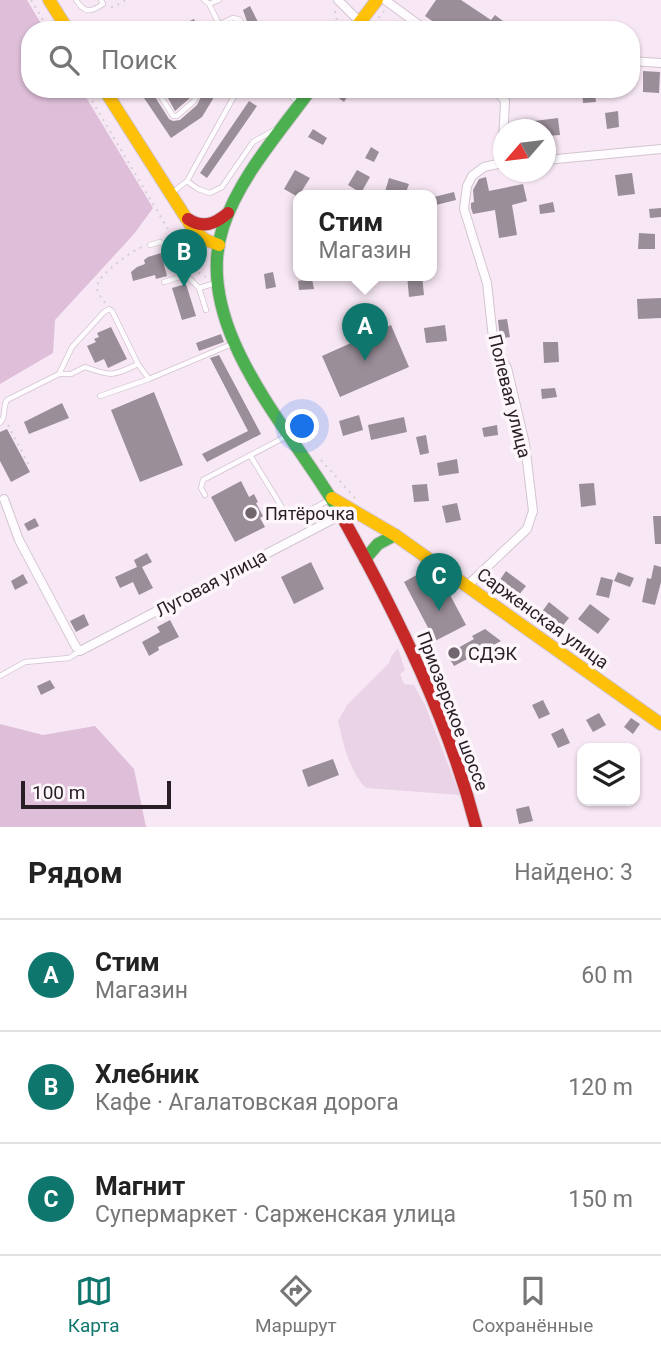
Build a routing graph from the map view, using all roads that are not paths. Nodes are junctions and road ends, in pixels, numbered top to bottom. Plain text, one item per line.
1 (49, 0) edge
2 (76, 0) edge
3 (219, 0) edge
4 (377, 0) edge
5 (336, 1) edge
6 (102, 2) edge
7 (206, 2) edge
8 (388, 2) edge
9 (62, 21) edge
10 (217, 21) edge
11 (355, 21) edge
12 (365, 21) edge
13 (414, 21) edge
14 (640, 62) edge
15 (661, 63) edge
16 (110, 98) edge
17 (162, 98) edge
18 (196, 98) edge
19 (233, 98) edge
20 (294, 98) edge
21 (305, 98) edge
22 (503, 98) edge
23 (301, 103) junction
24 (504, 119) edge
25 (285, 125) junction
26 (661, 149) edge
27 (556, 159) edge
28 (493, 165) edge
29 (187, 181) junction
30 (170, 194) junction
31 (228, 213) junction
32 (185, 216) junction
33 (150, 245) road end
34 (219, 245) junction
35 (187, 275) junction
36 (164, 282) dead end
37 (217, 283) junction
38 (199, 288) junction
39 (206, 310) dead end
40 (235, 343) junction
41 (138, 364) junction
42 (59, 374) junction
43 (149, 379) junction
44 (100, 396) dead end
45 (2, 421) edge
46 (289, 435) junction
47 (250, 455) junction
48 (2, 495) edge
49 (205, 495) dead end
50 (332, 498) junction
51 (341, 515) junction
52 (395, 534) junction
53 (365, 559) junction
54 (468, 585) junction
55 (80, 651) junction
56 (0, 676) edge
57 (661, 724) edge
58 (476, 827) edge

1 - 9 main road
2 - 6 lane
3 - 7 lane
4 - 12 main road
5 - 11 street
7 - 10 lane
8 - 13 street
14 - 15 street
16 - 30 main road
17 - 18 lane
19 - 29 lane
20 - 23 lane
21 - 23 main road
22 - 24 street
23 - 25 main road
25 - 29 lane
25 - 31 main road
26 - 27 street
28 - 54 street, Полевая улица
29 - 30 lane
30 - 32 main road
31 - 32 main road
31 - 34 main road, Приозерское шоссе
32 - 34 main road
33 - 35 lane
34 - 37 main road, Приозерское шоссе
35 - 36 lane
35 - 38 lane
37 - 38 lane
37 - 40 main road, Приозерское шоссе
38 - 39 lane
40 - 43 lane
40 - 46 main road, Приозерское шоссе
41 - 42 lane
41 - 42 lane
41 - 43 lane
42 - 45 lane
43 - 44 lane
46 - 47 lane
46 - 50 main road, Приозерское шоссе
47 - 49 lane
47 - 50 lane
48 - 55 street
50 - 51 main road, Приозерское шоссе
50 - 52 main road, Сарженская улица
51 - 53 main road, Приозерское шоссе
51 - 55 street, Луговая улица
52 - 53 main road
52 - 54 main road, Сарженская улица
53 - 58 main road, Приозерское шоссе
54 - 57 main road, Сарженская улица
55 - 56 lane

